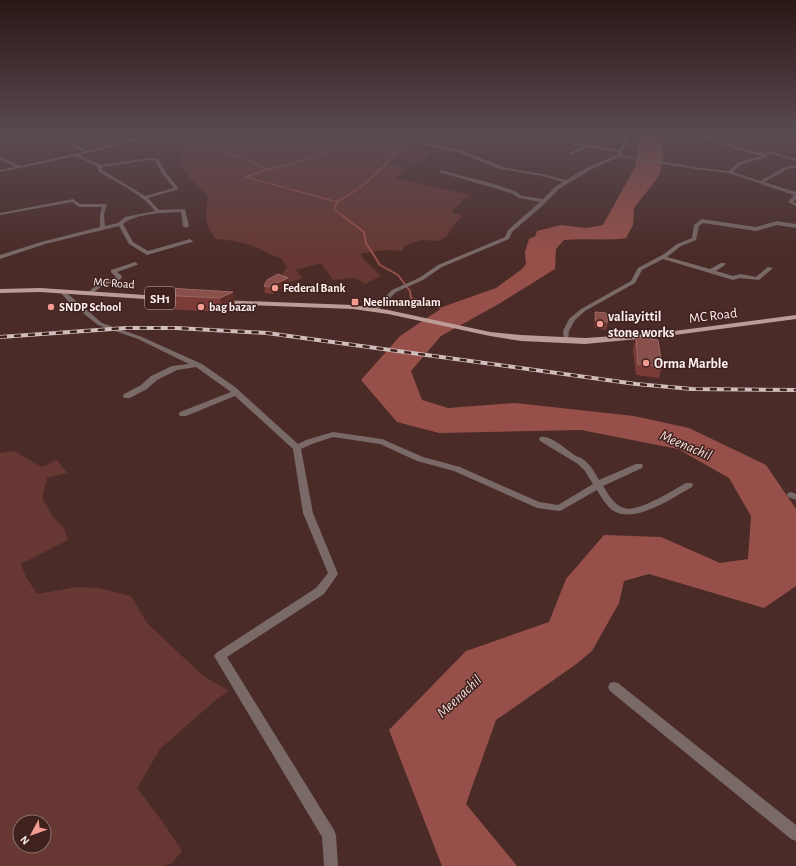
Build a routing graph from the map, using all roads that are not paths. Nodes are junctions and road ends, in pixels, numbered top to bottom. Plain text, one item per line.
1 (106, 174) edge
2 (165, 174) edge
3 (454, 174) edge
4 (539, 174) edge
5 (581, 174) edge
6 (737, 174) edge
7 (775, 174) edge
8 (567, 182) junction
9 (761, 182) junction
10 (796, 195) edge
11 (145, 197) junction
12 (544, 201) junction
13 (796, 205) edge
14 (158, 212) junction
15 (0, 214) edge
16 (120, 224) junction
17 (186, 226) dead end
18 (796, 226) edge
19 (103, 228) junction
20 (190, 241) dead end
21 (0, 257) edge
22 (663, 257) junction
23 (135, 264) dead end
24 (723, 264) dead end
25 (770, 268) dead end
26 (710, 272) junction
27 (0, 291) edge
28 (62, 291) junction
29 (90, 293) junction
30 (180, 300) edge
31 (210, 302) edge
32 (375, 310) junction
33 (796, 317) edge
34 (566, 340) junction
35 (196, 365) junction
36 (236, 393) junction
37 (127, 396) dead end
38 (183, 414) dead end
39 (543, 439) dead end
40 (297, 448) junction
41 (639, 466) dead end
42 (689, 485) dead end
43 (598, 486) junction
44 (614, 687) dead end
45 (796, 834) edge
46 (331, 866) edge

1 - 11 street
2 - 11 street
3 - 12 street
4 - 8 street
5 - 8 street
6 - 9 street
7 - 9 street
8 - 12 street
9 - 10 street
10 - 13 street
11 - 14 street
12 - 32 street
14 - 16 street
14 - 17 street
15 - 19 street
16 - 19 street
16 - 20 street
18 - 22 street
19 - 21 street
22 - 26 street
22 - 34 street
23 - 29 street
24 - 26 street
25 - 26 street
27 - 28 main road, MC Road / SH1
28 - 29 main road, MC Road / SH1
28 - 35 street
29 - 30 main road, MC Road / SH1
31 - 32 main road
32 - 34 main road, MC Road
33 - 34 main road, MC Road
35 - 36 street
35 - 37 street
36 - 38 street
36 - 40 street
39 - 43 street
40 - 43 street
40 - 46 street
41 - 43 street
42 - 43 street
44 - 45 street

